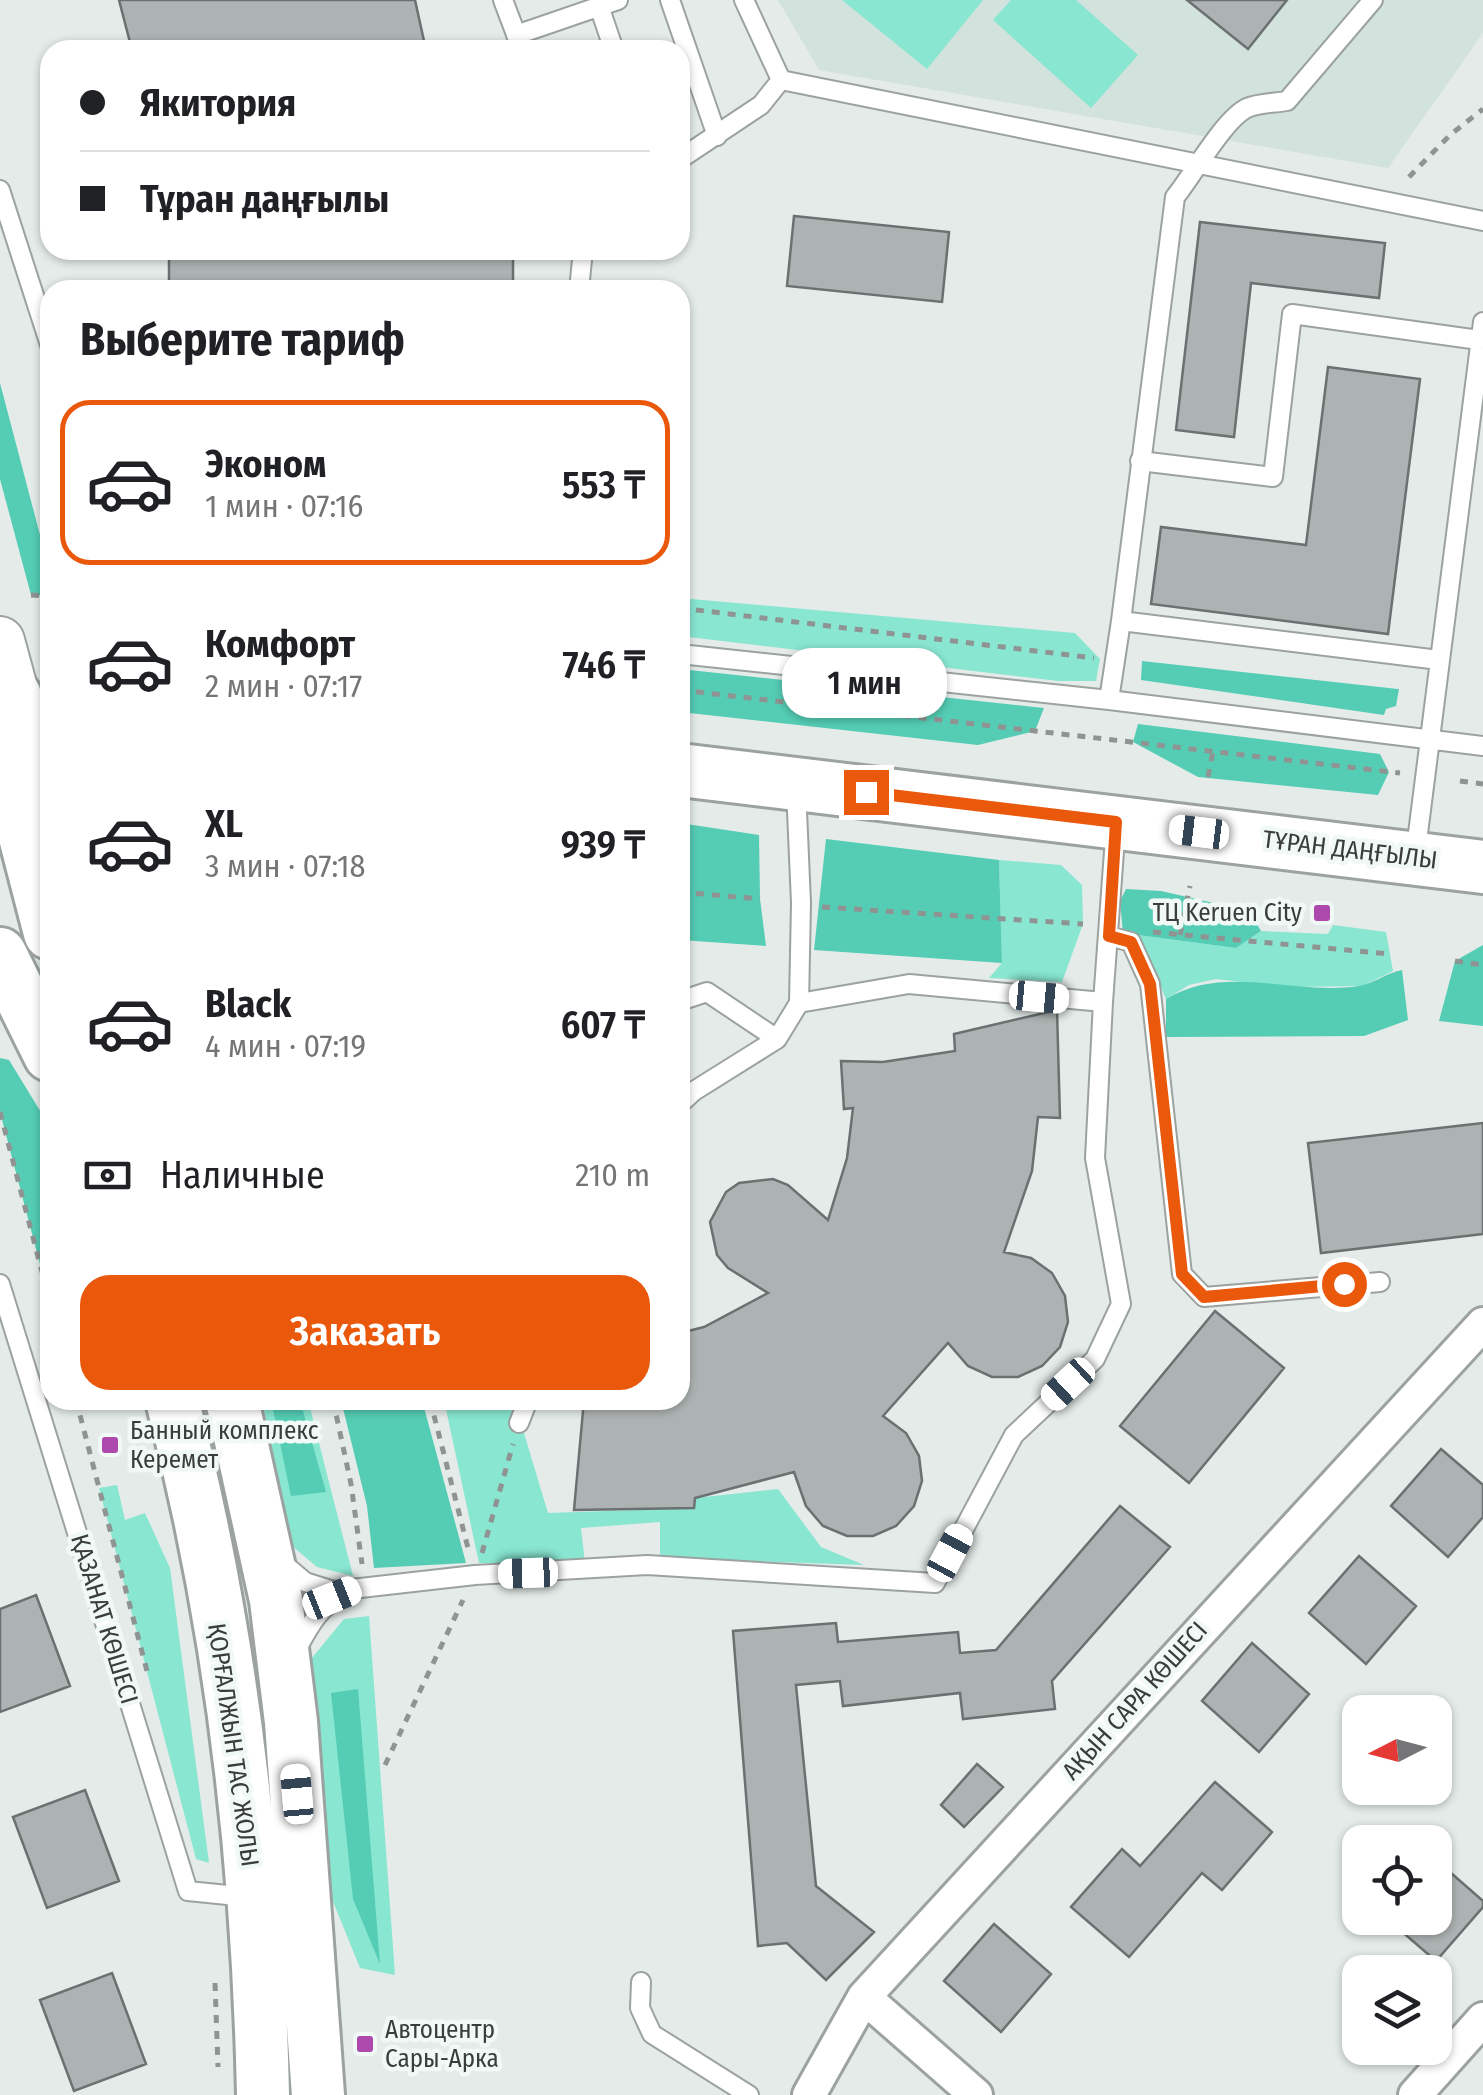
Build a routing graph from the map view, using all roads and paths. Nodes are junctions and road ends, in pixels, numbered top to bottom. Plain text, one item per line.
1 (503, 0) edge
2 (618, 0) edge
3 (670, 0) edge
4 (744, 0) edge
5 (1373, 0) edge
6 (599, 6) junction
7 (518, 40) edge
8 (525, 40) edge
9 (611, 40) edge
10 (684, 40) edge
11 (690, 58) edge
12 (781, 80) junction
13 (1483, 109) edge
14 (717, 136) junction
15 (690, 153) edge
16 (1200, 167) junction
17 (1409, 178) dead end
18 (0, 190) edge
19 (1483, 221) edge
20 (40, 314) edge
21 (1481, 331) edge
22 (1140, 461) junction
23 (32, 596) dead end
24 (40, 596) edge
25 (690, 609) edge
26 (1121, 622) junction
27 (0, 642) edge
28 (690, 655) edge
29 (1439, 660) junction
30 (1113, 661) junction
31 (690, 691) edge
32 (22, 698) edge
33 (1109, 700) junction
34 (1126, 726) dead end
35 (40, 735) edge
36 (1430, 739) junction
37 (1124, 741) junction
38 (1483, 746) edge
39 (1213, 751) junction
40 (690, 771) edge
41 (1400, 773) dead end
42 (1208, 778) dead end
43 (1460, 781) dead end
44 (796, 784) junction
45 (1483, 784) edge
46 (1116, 822) junction
47 (1415, 857) junction
48 (1483, 867) edge
49 (1190, 886) dead end
50 (690, 893) edge
51 (40, 894) edge
52 (760, 900) dead end
53 (819, 907) dead end
54 (1082, 924) dead end
55 (1140, 931) dead end
56 (1180, 934) junction
57 (1109, 936) junction
58 (0, 954) edge
59 (1389, 954) dead end
60 (1455, 961) dead end
61 (1483, 965) edge
62 (690, 998) edge
63 (799, 1002) junction
64 (1103, 1002) junction
65 (40, 1036) edge
66 (777, 1038) junction
67 (690, 1095) edge
68 (0, 1112) edge
69 (40, 1264) edge
70 (1380, 1282) dead end
71 (0, 1284) edge
72 (1483, 1324) edge
73 (175, 1410) edge
74 (234, 1410) edge
75 (335, 1410) edge
76 (433, 1410) edge
77 (524, 1410) edge
78 (519, 1423) dead end
79 (263, 1542) junction
80 (475, 1575) junction
81 (361, 1587) junction
82 (286, 1683) junction
83 (253, 1897) junction
84 (641, 1982) dead end
85 (864, 1997) junction
86 (1483, 2019) edge
87 (263, 2095) edge
88 (318, 2095) edge
89 (750, 2095) edge
90 (809, 2095) edge
91 (976, 2095) edge
92 (1415, 2095) edge

1 - 7 lane
2 - 6 lane
3 - 10 lane
4 - 12 lane
5 - 16 lane
6 - 8 lane
6 - 9 lane
11 - 14 lane
12 - 14 lane
12 - 16 lane
13 - 17 path
14 - 15 lane
16 - 19 lane
16 - 22 lane
18 - 20 lane
21 - 22 lane
21 - 29 lane
22 - 26 lane
23 - 24 path
25 - 30 path
26 - 29 lane
26 - 30 lane
27 - 32 main road
28 - 33 lane
29 - 36 lane
30 - 33 lane
31 - 37 path
32 - 35 main road
32 - 51 main road
33 - 36 lane
34 - 37 path
36 - 38 lane
36 - 47 lane
37 - 39 path
39 - 41 path
39 - 42 path
40 - 44 main road, ТҰРАН ДАҢҒЫЛЫ
43 - 45 path
44 - 46 main road, ТҰРАН ДАҢҒЫЛЫ
44 - 63 lane
46 - 47 main road, ТҰРАН ДАҢҒЫЛЫ
46 - 57 lane
47 - 48 main road, ТҰРАН ДАҢҒЫЛЫ
49 - 56 path
50 - 52 path
53 - 54 path
55 - 56 path
56 - 59 path
57 - 64 lane
57 - 70 lane
58 - 65 main road
60 - 61 path
62 - 66 lane
63 - 64 lane
63 - 66 lane
64 - 80 lane
66 - 67 lane
68 - 69 path
71 - 83 lane, ҚАЗАНАТ КӨШЕСІ
72 - 85 street, АҚЫН САРА КӨШЕСІ
73 - 83 main road, ҚОРҒАЛЖЫН ТАС ЖОЛЫ
74 - 79 main road, ҚОРҒАЛЖЫН ТАС ЖОЛЫ
75 - 81 path
76 - 80 path
77 - 78 lane
79 - 81 lane
79 - 82 main road, ҚОРҒАЛЖЫН ТАС ЖОЛЫ
80 - 81 lane
81 - 82 lane
82 - 88 main road, ҚОРҒАЛЖЫН ТАС ЖОЛЫ
83 - 87 main road, ҚОРҒАЛЖЫН ТАС ЖОЛЫ
84 - 89 lane
85 - 90 street, АҚЫН САРА КӨШЕСІ
85 - 91 street
86 - 92 street

